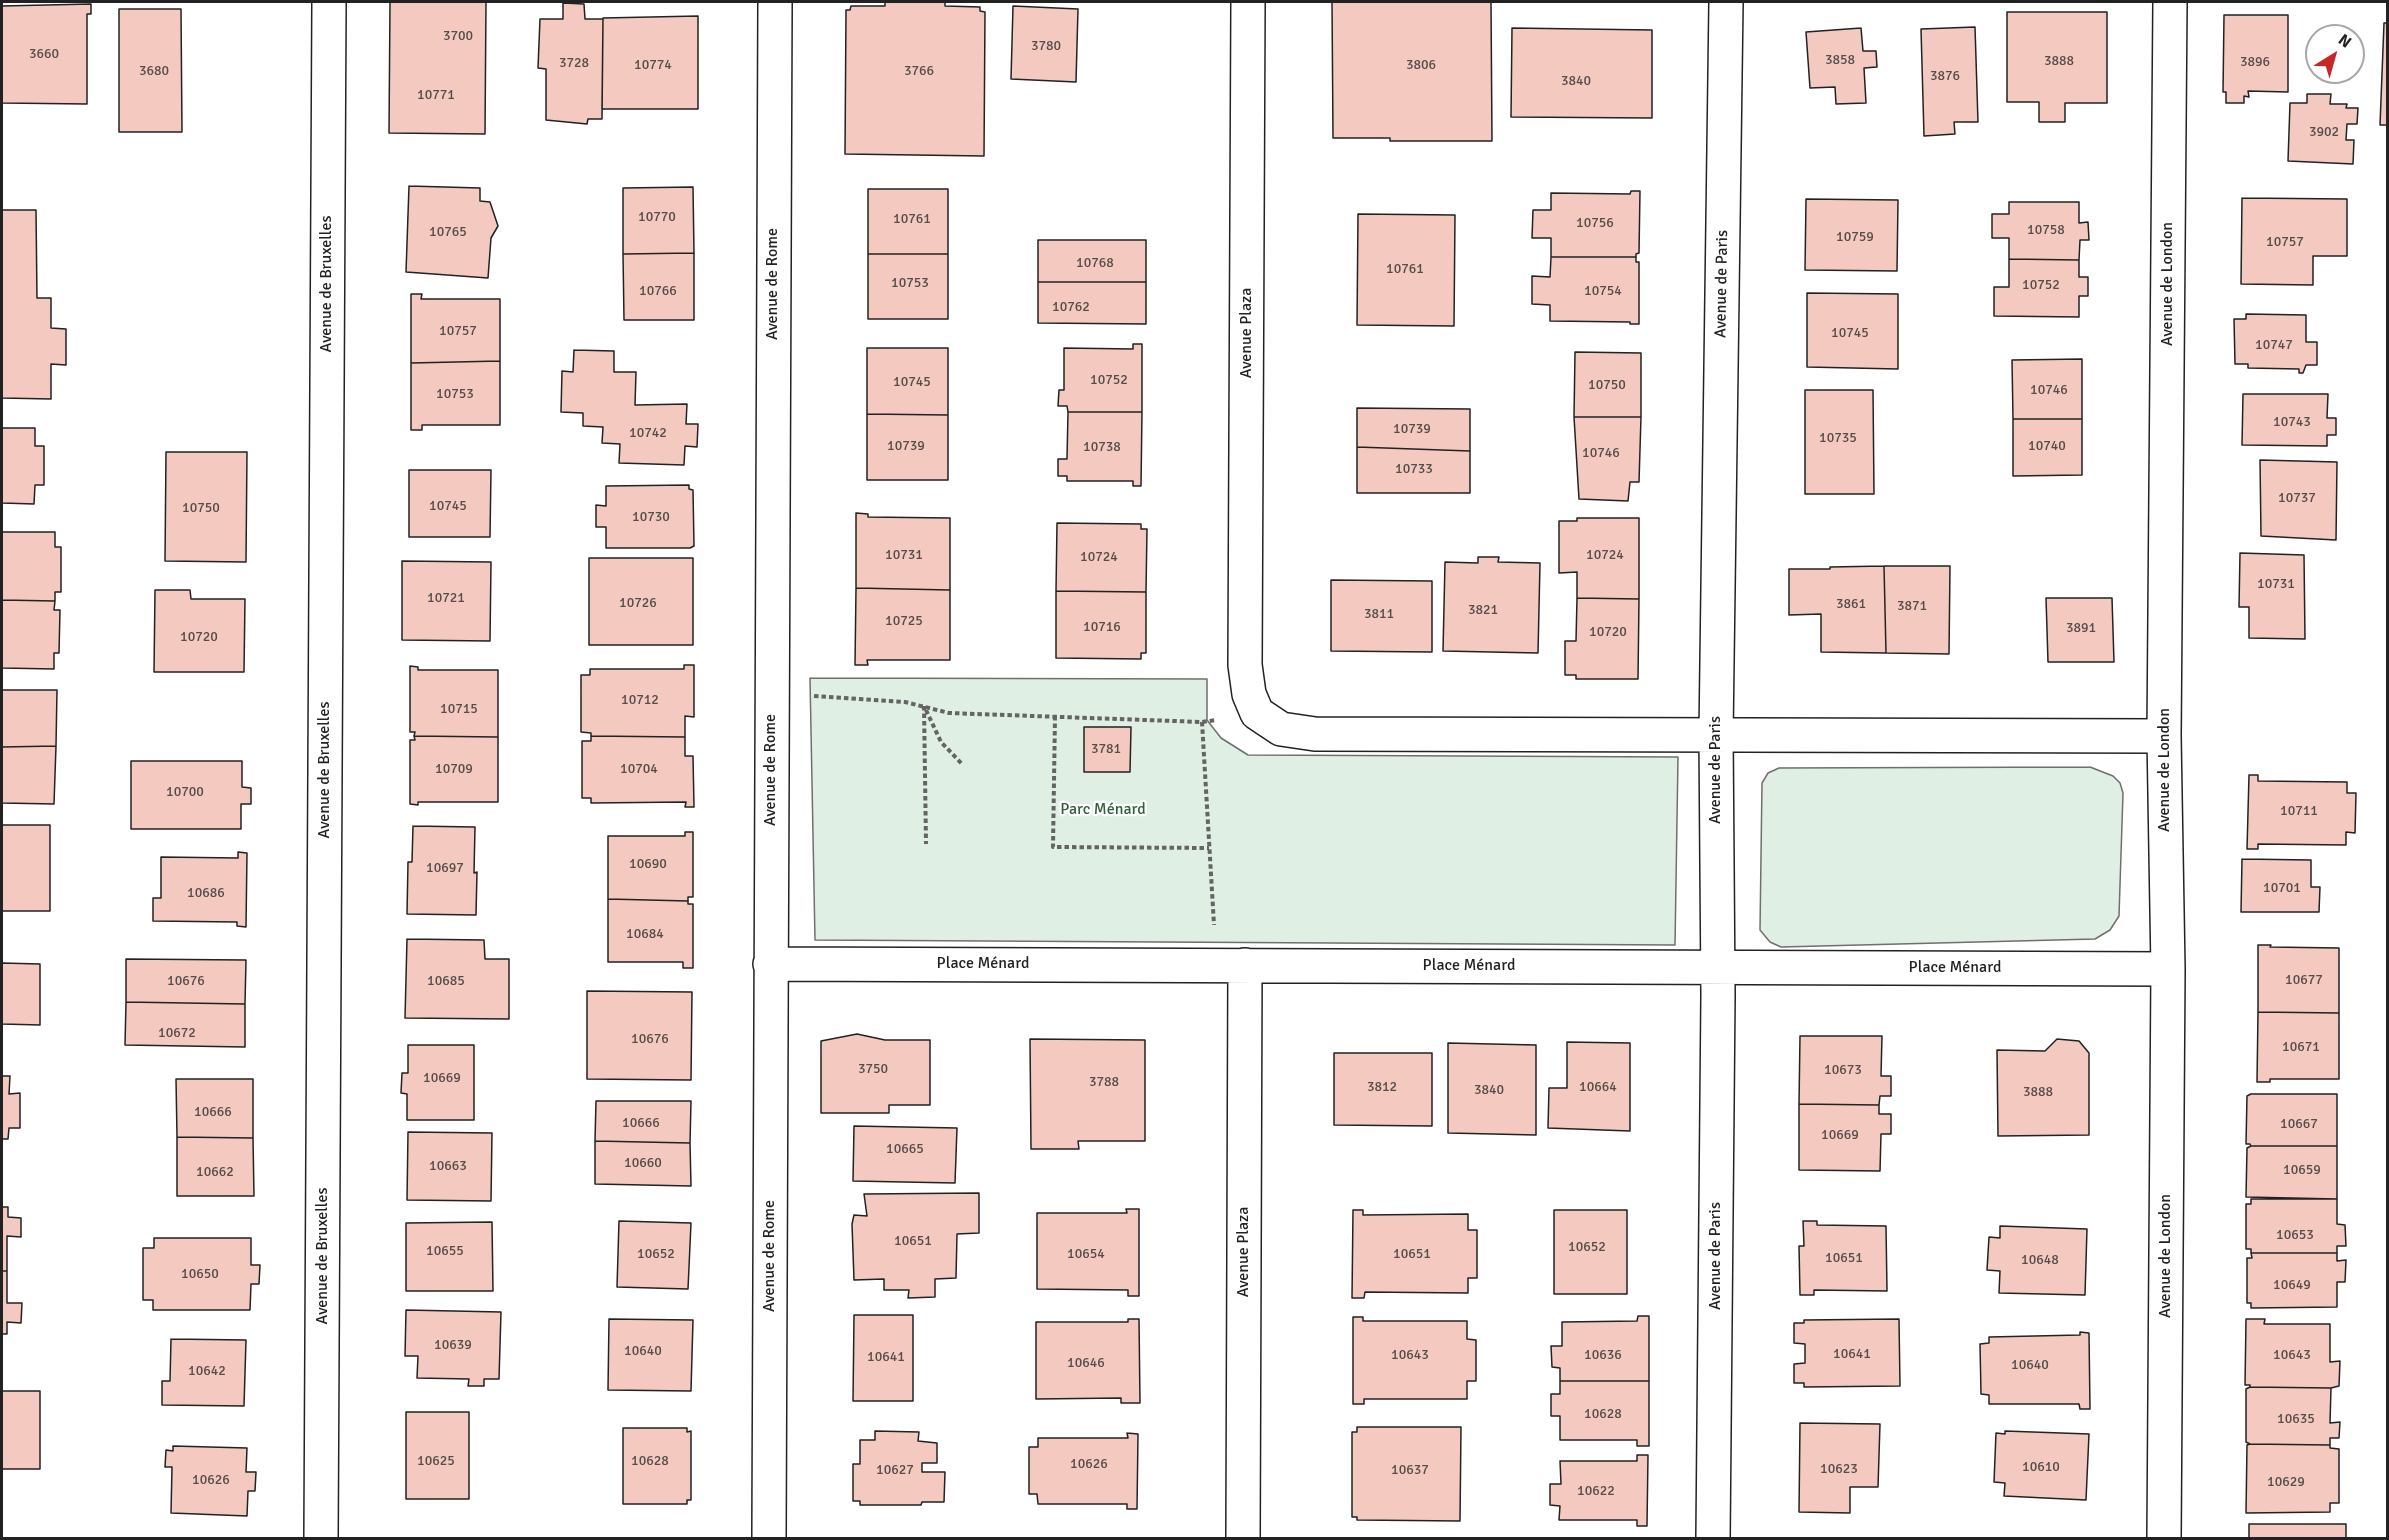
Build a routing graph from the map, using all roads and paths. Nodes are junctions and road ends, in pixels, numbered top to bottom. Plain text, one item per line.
1 (329, 2) edge
2 (775, 2) edge
3 (1248, 2) edge
4 (1726, 2) edge
5 (2170, 2) edge
6 (771, 693) junction
7 (924, 706) junction
8 (1257, 713) junction
9 (1055, 716) junction
10 (1202, 722) junction
11 (1716, 734) junction
12 (2164, 736) junction
13 (962, 764) dead end
14 (926, 843) dead end
15 (1209, 848) junction
16 (770, 964) junction
17 (1231, 965) junction
18 (1718, 967) junction
19 (2168, 969) junction
20 (321, 1539) edge
21 (769, 1539) edge
22 (1243, 1539) edge
23 (1713, 1539) edge
24 (2164, 1539) edge

1 - 20 street, Avenue de Bruxelles
2 - 6 street, Avenue de Rome
3 - 8 street, Avenue Plaza
4 - 11 street, Avenue de Paris
5 - 12 street, Avenue de London
6 - 7 path
6 - 16 street, Avenue de Rome
7 - 9 path
7 - 13 path
7 - 14 path
8 - 10 path
8 - 11 street
9 - 10 path
9 - 15 path
10 - 15 path
11 - 12 street
11 - 18 street, Avenue de Paris
12 - 19 street, Avenue de London
15 - 17 path
16 - 17 street, Place Ménard
16 - 21 street, Avenue de Rome
17 - 18 street, Place Ménard
17 - 22 street, Avenue Plaza
18 - 19 street, Place Ménard
18 - 23 street, Avenue de Paris
19 - 24 street, Avenue de London

